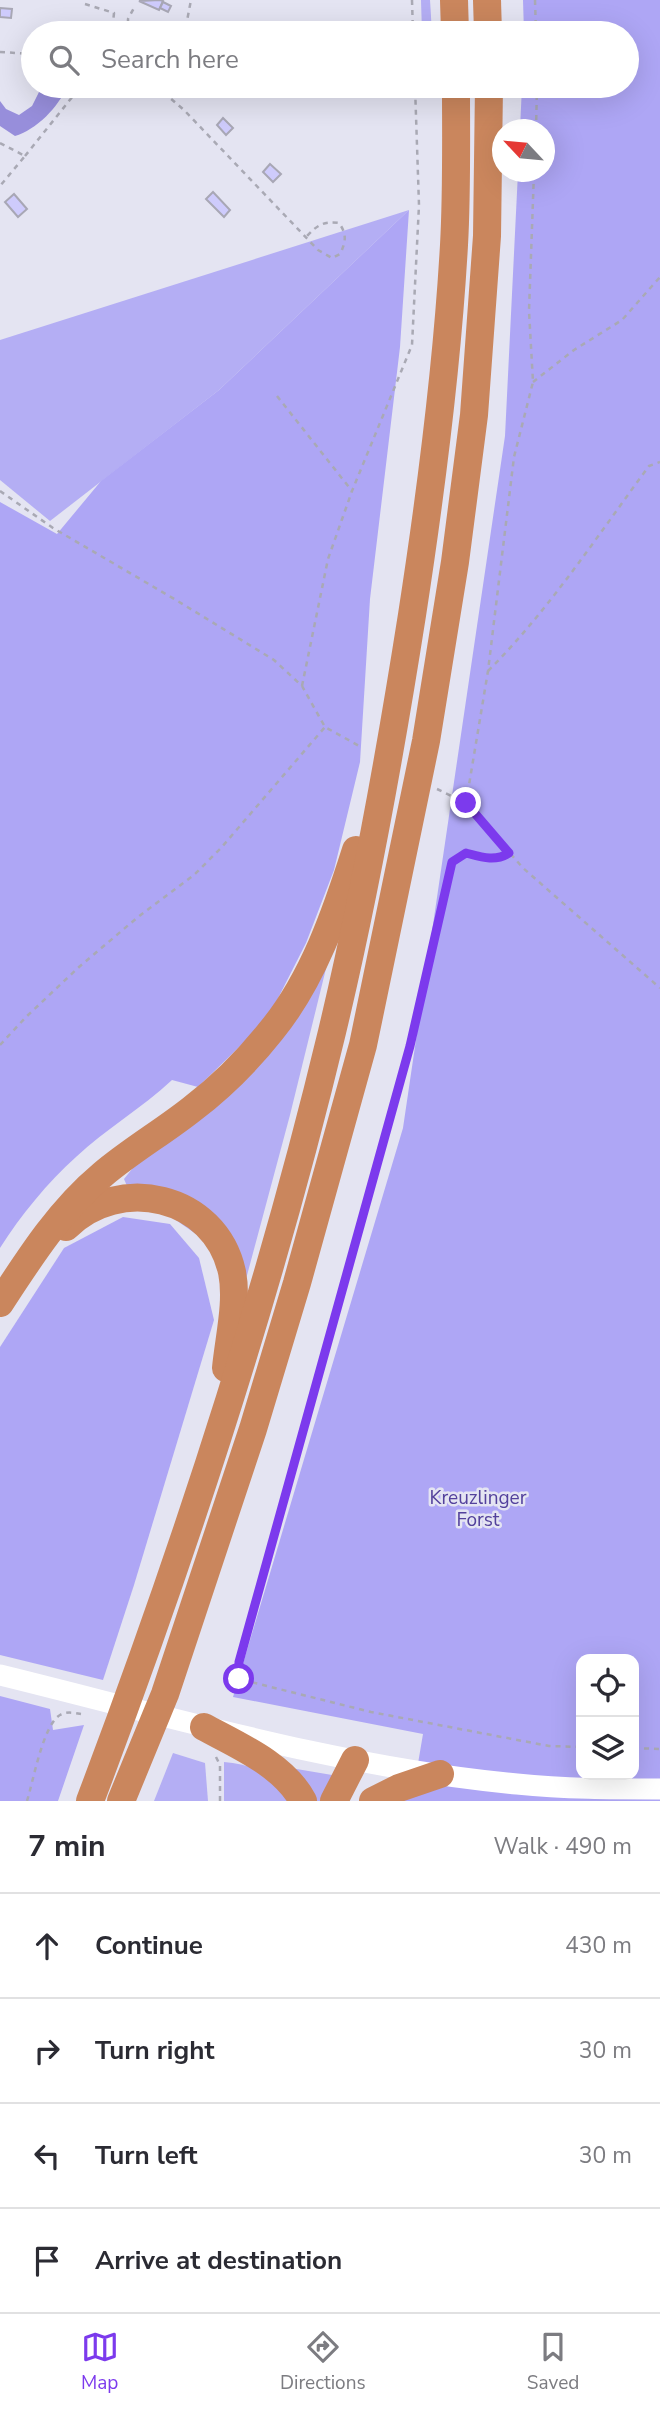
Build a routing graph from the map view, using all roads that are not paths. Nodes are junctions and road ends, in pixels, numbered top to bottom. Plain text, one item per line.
1 (454, 0) edge
2 (487, 0) edge
3 (455, 21) edge
4 (488, 21) edge
5 (456, 98) edge
6 (489, 98) edge
7 (395, 727) junction
8 (22, 1271) junction
9 (0, 1303) edge
10 (221, 1425) junction
11 (0, 1675) edge
12 (204, 1727) junction
13 (149, 1737) junction
14 (363, 1761) junction
15 (440, 1774) junction
16 (660, 1788) edge
17 (90, 1801) edge
18 (121, 1801) edge
19 (132, 1801) edge
20 (303, 1801) edge
21 (334, 1801) edge
22 (352, 1801) edge
23 (373, 1801) edge

1 - 3 highway
2 - 4 highway
5 - 7 highway
6 - 13 highway
7 - 8 highway
7 - 10 highway
8 - 9 highway
8 - 10 highway
10 - 17 highway
11 - 12 main road
12 - 14 main road
12 - 20 highway
13 - 18 highway
13 - 19 highway
14 - 15 main road
14 - 21 highway
14 - 22 highway
15 - 16 main road
15 - 23 highway

